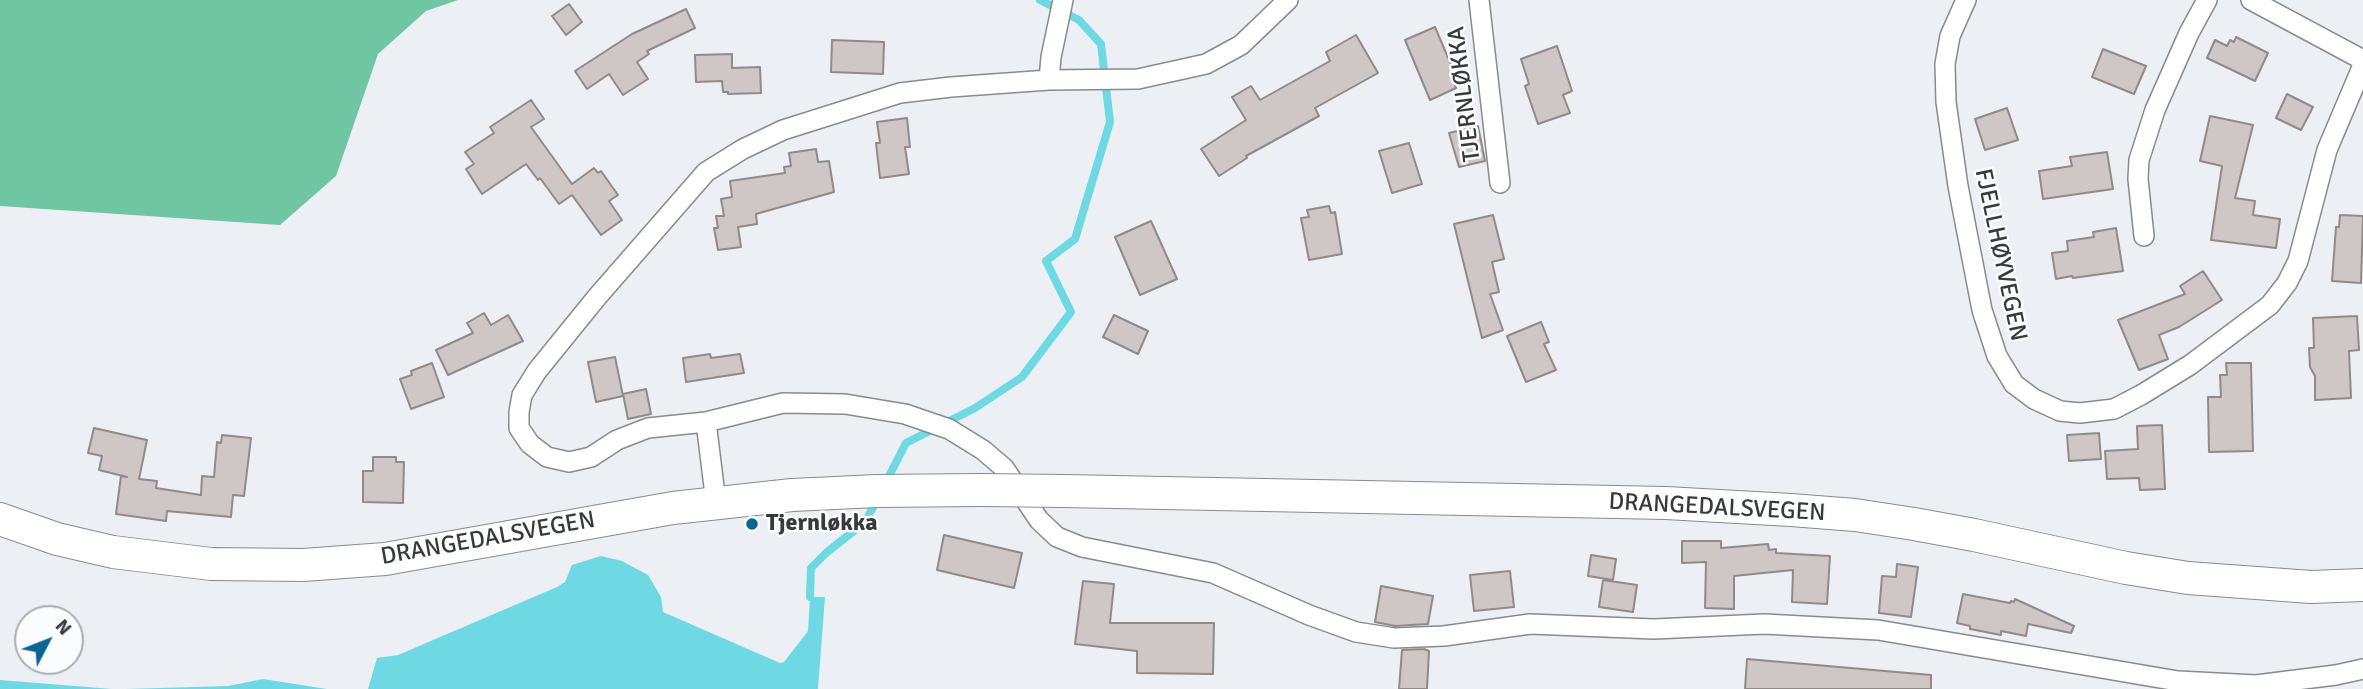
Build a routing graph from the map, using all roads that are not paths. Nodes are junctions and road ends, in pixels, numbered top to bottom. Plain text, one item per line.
1 (1063, 0) edge
2 (1288, 0) edge
3 (1479, 0) edge
4 (1966, 0) edge
5 (2207, 0) edge
6 (2251, 0) edge
7 (2363, 63) edge
8 (1049, 80) junction
9 (1500, 183) dead end
10 (2144, 236) dead end
11 (705, 422) junction
12 (716, 503) junction
13 (0, 519) edge
14 (2363, 586) edge
15 (2363, 669) edge

1 - 8 street
2 - 8 street
3 - 9 street, TJERNLØKKA
4 - 7 street, FJELLHØYVEGEN
5 - 10 street
6 - 7 street, FJELLHØYVEGEN
8 - 11 street
11 - 12 street
11 - 15 street
12 - 13 main road, DRANGEDALSVEGEN
12 - 14 main road, DRANGEDALSVEGEN, bridge

